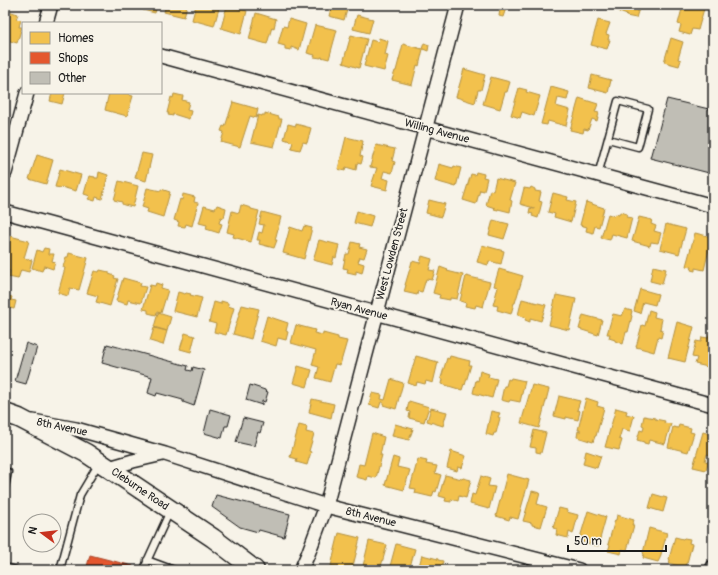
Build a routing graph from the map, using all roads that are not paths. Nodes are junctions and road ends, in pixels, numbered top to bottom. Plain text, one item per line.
1 (51, 5) edge
2 (458, 5) edge
3 (46, 22) edge
4 (162, 56) edge
5 (27, 94) edge
6 (426, 128) junction
7 (608, 139) junction
8 (5, 173) edge
9 (598, 175) junction
10 (713, 206) edge
11 (5, 212) edge
12 (377, 314) junction
13 (713, 405) edge
14 (12, 416) edge
15 (165, 454) junction
16 (104, 465) junction
17 (5, 471) edge
18 (5, 487) edge
19 (326, 506) junction
20 (171, 510) junction
21 (148, 560) junction
22 (5, 567) edge
23 (16, 570) edge
24 (60, 570) edge
25 (144, 570) edge
26 (174, 570) edge
27 (256, 570) edge
28 (301, 570) edge
29 (579, 570) edge

1 - 3 street
2 - 6 street, West Lowden Street
4 - 6 street, Willing Avenue
5 - 8 street
6 - 9 street, Willing Avenue
6 - 12 street, West Lowden Street
7 - 7 lane
7 - 9 lane
9 - 10 street, Willing Avenue
11 - 12 street, Ryan Avenue
12 - 13 street, Ryan Avenue
12 - 19 street, West Lowden Street
14 - 15 street, 8th Avenue
14 - 16 main road, Cleburne Road
15 - 16 street
15 - 19 street, 8th Avenue
16 - 20 main road, Cleburne Road
16 - 24 lane
17 - 18 lane
19 - 28 street, West Lowden Street
19 - 29 street, 8th Avenue
20 - 21 lane
20 - 27 main road, Cleburne Road
21 - 25 lane
21 - 26 lane
22 - 23 lane

